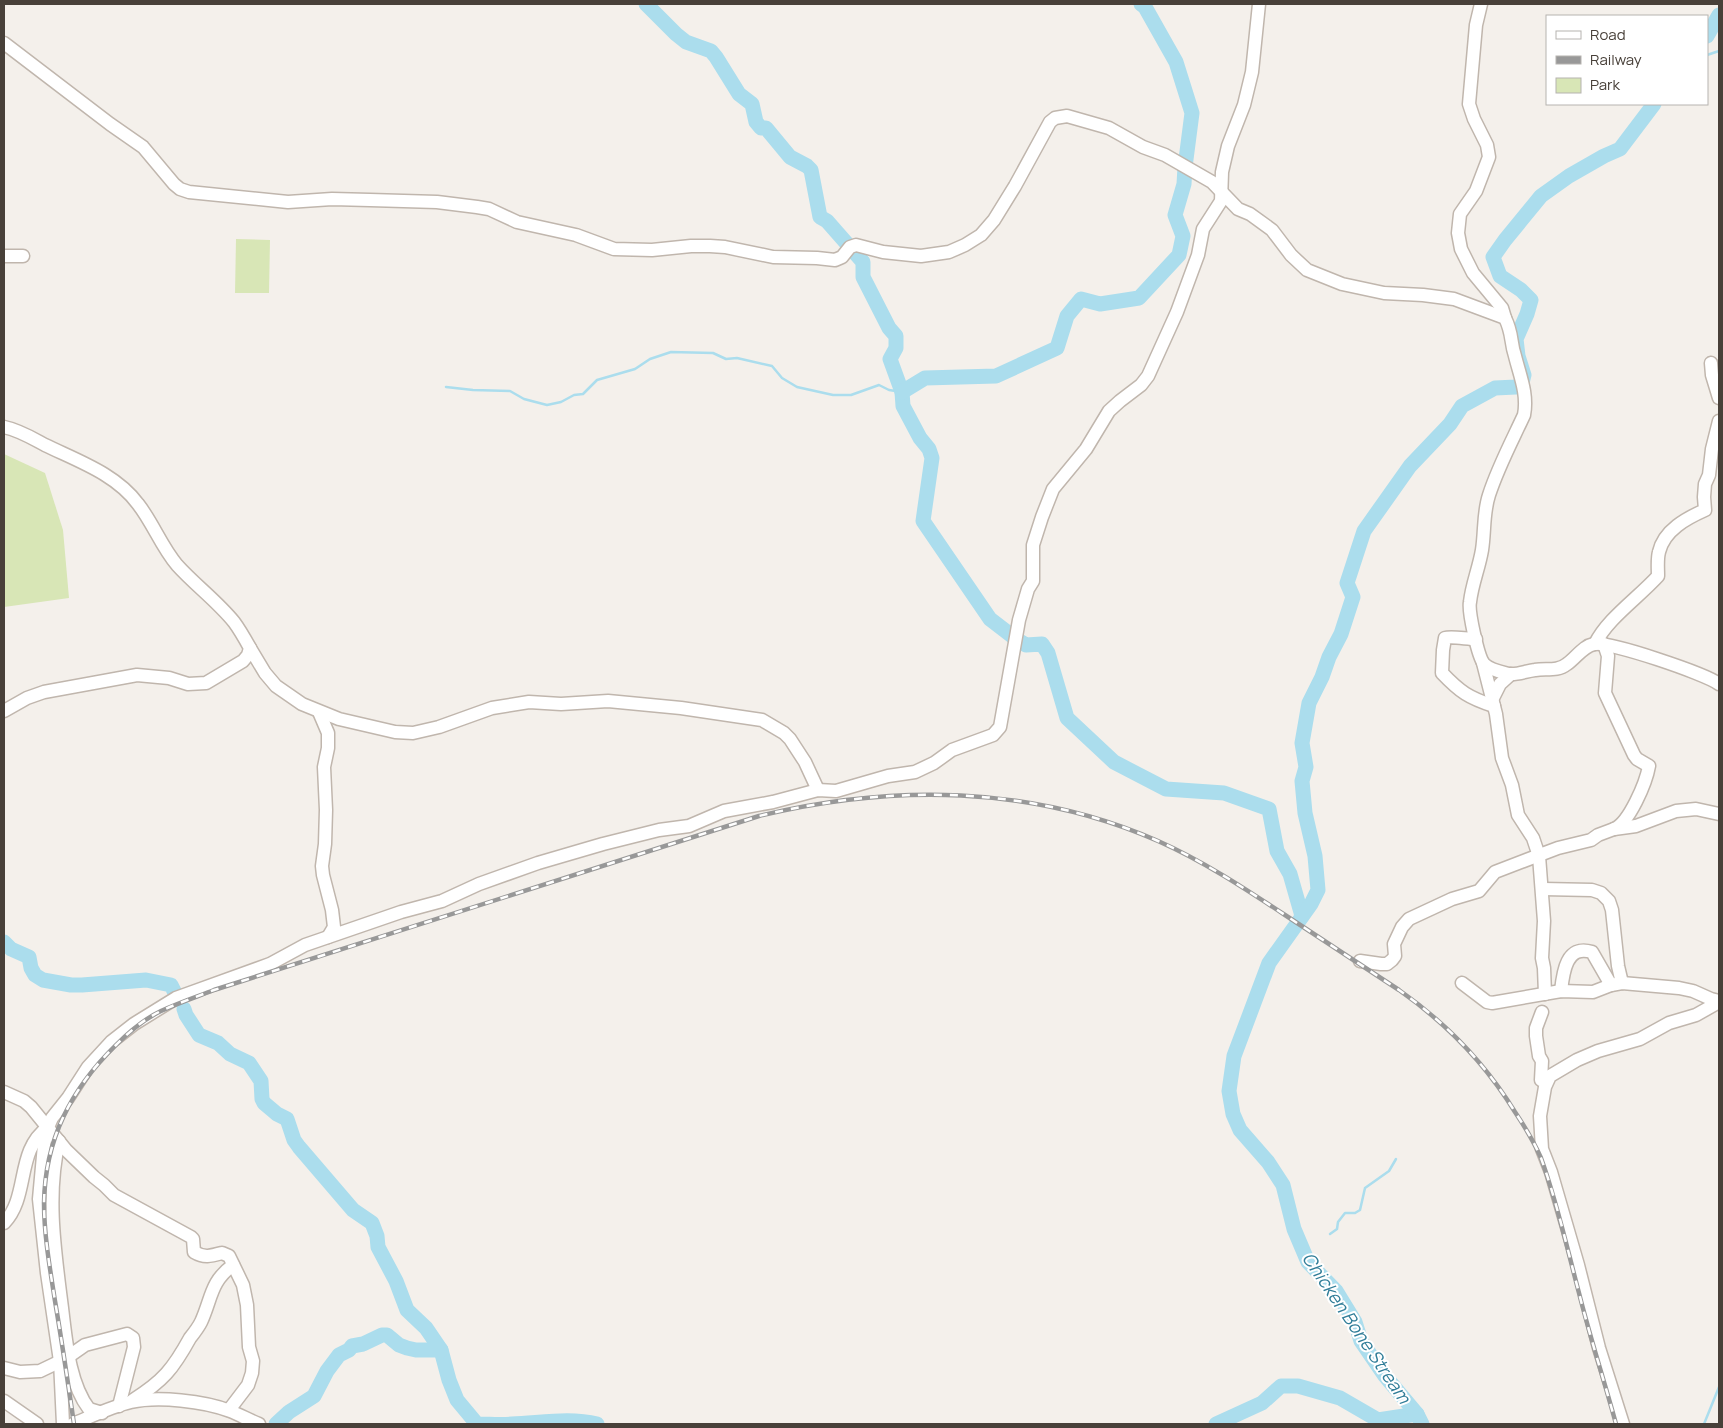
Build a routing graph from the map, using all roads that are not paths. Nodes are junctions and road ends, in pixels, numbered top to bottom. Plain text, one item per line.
1 (1259, 4) edge
2 (1481, 4) edge
3 (4, 43) edge
4 (1222, 191) junction
5 (4, 256) edge
6 (23, 256) dead end
7 (1505, 318) junction
8 (1711, 363) dead end
9 (1719, 398) edge
10 (1719, 422) edge
11 (4, 426) edge
12 (1476, 639) junction
13 (1599, 644) junction
14 (250, 648) junction
15 (1483, 663) junction
16 (1511, 674) junction
17 (1719, 684) edge
18 (1493, 703) junction
19 (4, 711) edge
20 (319, 712) junction
21 (818, 790) junction
22 (1719, 814) edge
23 (1614, 829) junction
24 (1539, 856) junction
25 (1542, 889) junction
26 (328, 937) junction
27 (1360, 961) dead end
28 (1462, 983) dead end
29 (1617, 984) junction
30 (1561, 991) junction
31 (1545, 994) junction
32 (1719, 1001) edge
33 (1542, 1012) dead end
34 (1541, 1080) dead end
35 (4, 1092) edge
36 (48, 1127) junction
37 (59, 1141) junction
38 (4, 1223) edge
39 (232, 1265) junction
40 (65, 1358) junction
41 (4, 1368) edge
42 (4, 1401) edge
43 (124, 1404) junction
44 (229, 1410) junction
45 (102, 1413) junction
46 (37, 1424) edge
47 (63, 1424) edge
48 (73, 1424) edge
49 (259, 1424) edge
50 (1623, 1424) edge

1 - 4 street
2 - 7 street
3 - 4 street
4 - 7 street
4 - 21 street
5 - 6 street
7 - 12 street
8 - 9 street
10 - 13 street
11 - 14 street
12 - 15 street
12 - 18 street
13 - 16 street
13 - 17 street
13 - 23 street
14 - 19 street
14 - 20 street
15 - 16 street
15 - 18 street
16 - 18 street
18 - 24 street
20 - 21 street
20 - 26 street
21 - 26 street
22 - 23 street
23 - 24 street
24 - 25 street
24 - 27 street
25 - 29 street
25 - 31 street
26 - 36 street
28 - 31 street
29 - 30 street
29 - 30 street
29 - 32 street
30 - 31 street
32 - 50 street
33 - 34 street
35 - 36 street
36 - 37 street
36 - 38 street
36 - 40 street
37 - 39 street
37 - 40 street
39 - 43 street
39 - 44 street
40 - 41 street
40 - 43 street
40 - 45 street
40 - 47 street
42 - 46 street
43 - 44 street
43 - 45 street
44 - 49 street
45 - 48 street

